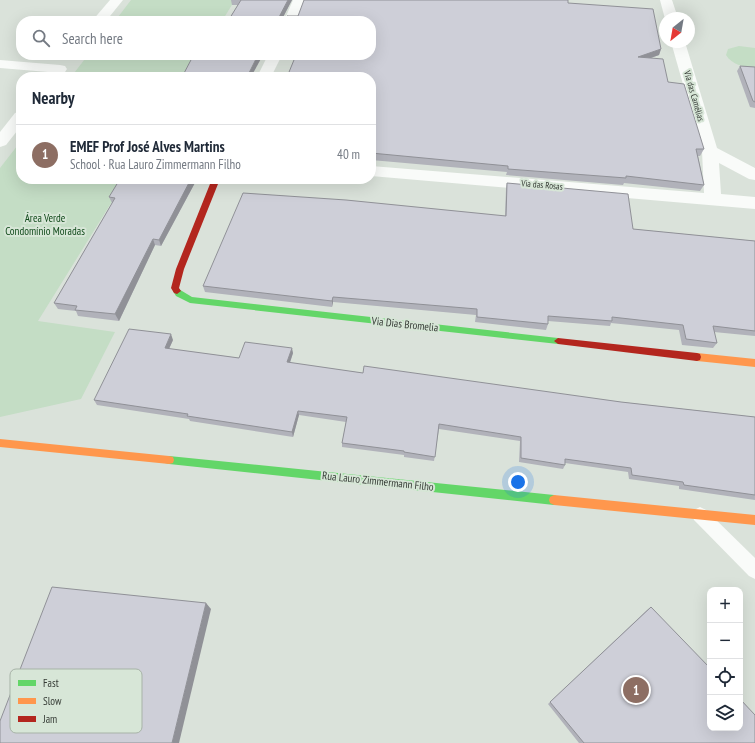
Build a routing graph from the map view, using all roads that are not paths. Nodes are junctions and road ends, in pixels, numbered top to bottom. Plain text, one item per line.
1 (117, 0) edge
2 (299, 0) edge
3 (666, 0) edge
4 (669, 12) edge
5 (103, 16) edge
6 (292, 16) edge
7 (680, 48) edge
8 (272, 60) edge
9 (0, 64) edge
10 (60, 68) edge
11 (266, 72) edge
12 (16, 122) edge
13 (0, 142) edge
14 (710, 151) junction
15 (376, 170) edge
16 (755, 175) edge
17 (214, 184) edge
18 (713, 200) junction
19 (755, 204) edge
20 (755, 363) edge
21 (0, 443) edge
22 (699, 513) junction
23 (755, 520) edge
24 (755, 570) edge

1 - 5 street
2 - 6 street
3 - 4 street
7 - 14 street, Via das Camélias
8 - 11 street
9 - 10 street
12 - 13 street
14 - 16 street
14 - 18 street, Via das Camélias
15 - 18 street, Via das Rosas
17 - 20 street, Via Dias Bromelia
18 - 19 street, Via das Rosas
21 - 22 street, Rua Lauro Zimmermann Filho
22 - 23 street, Rua Lauro Zimmermann Filho
22 - 24 lane

